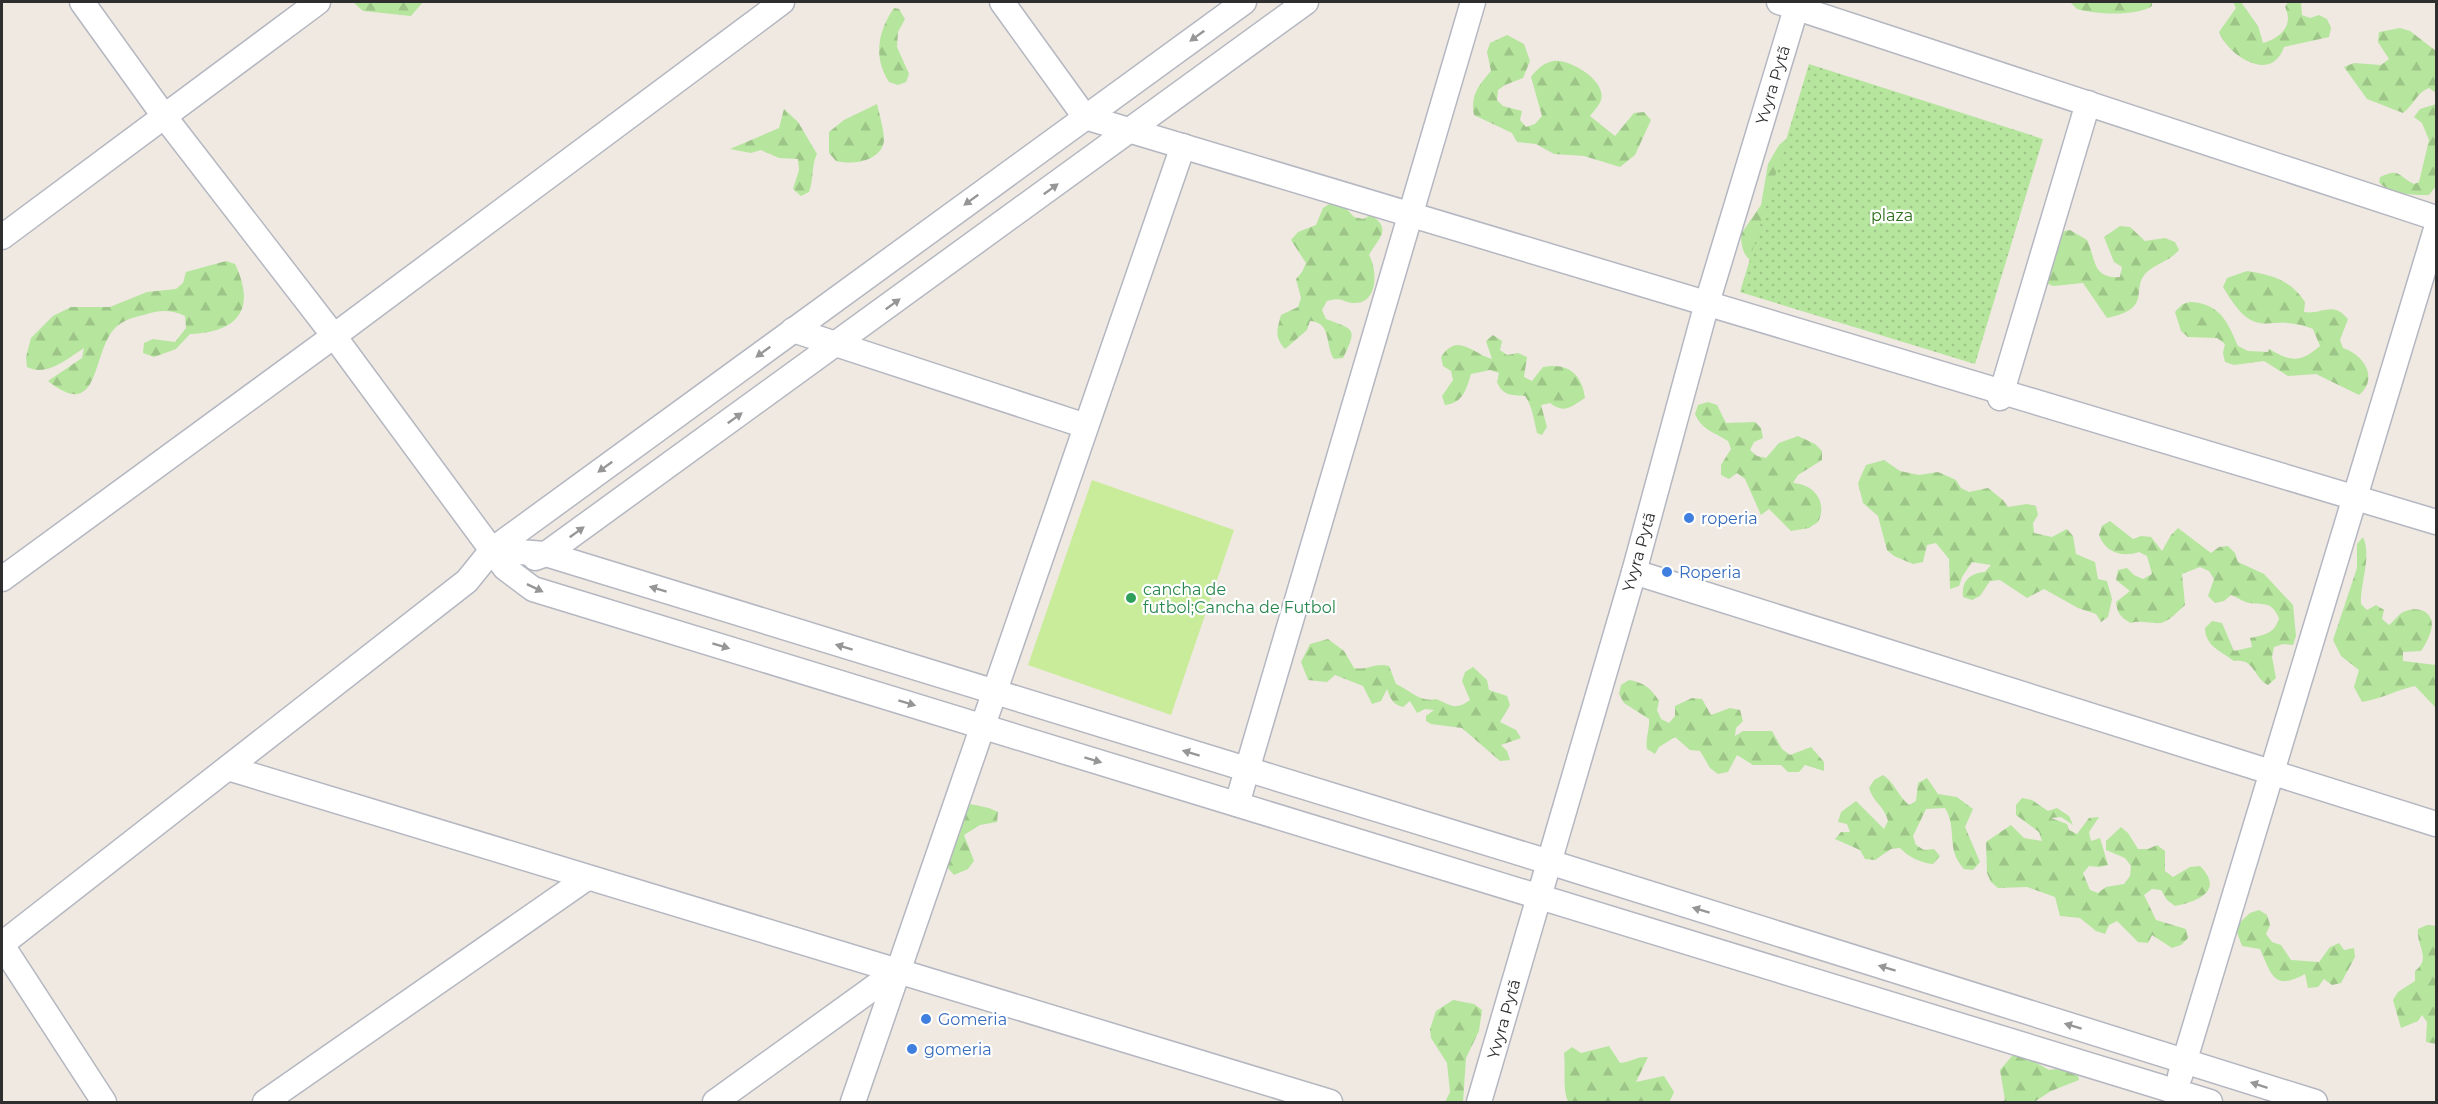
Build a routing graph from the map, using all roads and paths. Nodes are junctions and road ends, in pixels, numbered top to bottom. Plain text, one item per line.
1 (82, 2) edge
2 (318, 2) edge
3 (782, 2) edge
4 (1002, 2) edge
5 (1244, 2) edge
6 (1306, 2) edge
7 (1473, 2) edge
8 (1791, 3) edge
9 (2088, 103) junction
10 (164, 116) junction
11 (1085, 117) junction
12 (1130, 130) junction
13 (1183, 146) junction
14 (1409, 214) junction
15 (2436, 218) edge
16 (2436, 229) edge
17 (2, 237) edge
18 (1707, 303) junction
19 (794, 330) junction
20 (334, 336) junction
21 (838, 344) junction
22 (2001, 395) junction
23 (1086, 426) junction
24 (2356, 498) junction
25 (2436, 522) edge
26 (546, 554) junction
27 (499, 559) junction
28 (1634, 572) junction
29 (2, 579) edge
30 (994, 693) junction
31 (982, 726) junction
32 (228, 768) junction
33 (1247, 770) junction
34 (2271, 774) junction
35 (1237, 804) junction
36 (2436, 824) edge
37 (1549, 862) junction
38 (587, 878) junction
39 (1539, 897) junction
40 (2, 944) edge
41 (898, 970) junction
42 (2184, 1061) junction
43 (2173, 1097) edge
44 (104, 1102) edge
45 (265, 1102) edge
46 (715, 1102) edge
47 (853, 1102) edge
48 (1330, 1102) edge
49 (1479, 1102) edge
50 (2210, 1102) edge
51 (2315, 1102) edge

1 - 10 street
2 - 10 street
3 - 20 street
4 - 11 street
5 -> 11 street
6 - 12 street
7 - 14 street
8 - 9 street
8 - 18 street, Yvyra Pytã
9 - 15 street
9 - 22 street
10 - 17 street
10 - 20 street
11 - 12 street
11 -> 19 street
12 - 13 street
21 -> 12 street
13 - 14 street
13 - 23 street
14 - 18 street
14 - 33 street
16 - 24 street
18 - 22 street
18 - 28 street, Yvyra Pytã
19 - 21 street
19 -> 27 street
20 - 27 street
20 - 29 street
21 - 23 street
26 -> 21 street
22 - 24 street
23 - 30 street
24 - 25 street
24 - 34 street
26 - 27 street
30 -> 26 street
27 -> 31 street
27 - 32 street
28 - 34 street
28 - 37 street, Yvyra Pytã
30 - 31 street
33 -> 30 street
31 -> 35 street
31 - 41 street
32 - 38 street
32 - 40 street
33 - 35 street
33 - 37 street
34 - 36 street
34 - 42 street
35 - 39 street
37 - 39 street, Yvyra Pytã
42 -> 37 street
38 - 41 street
38 - 45 street
39 - 43 street
39 - 49 street, Yvyra Pytã
40 - 44 street
41 - 46 street
41 - 47 street
41 - 48 street
42 - 43 street
51 -> 42 street
43 - 50 street

